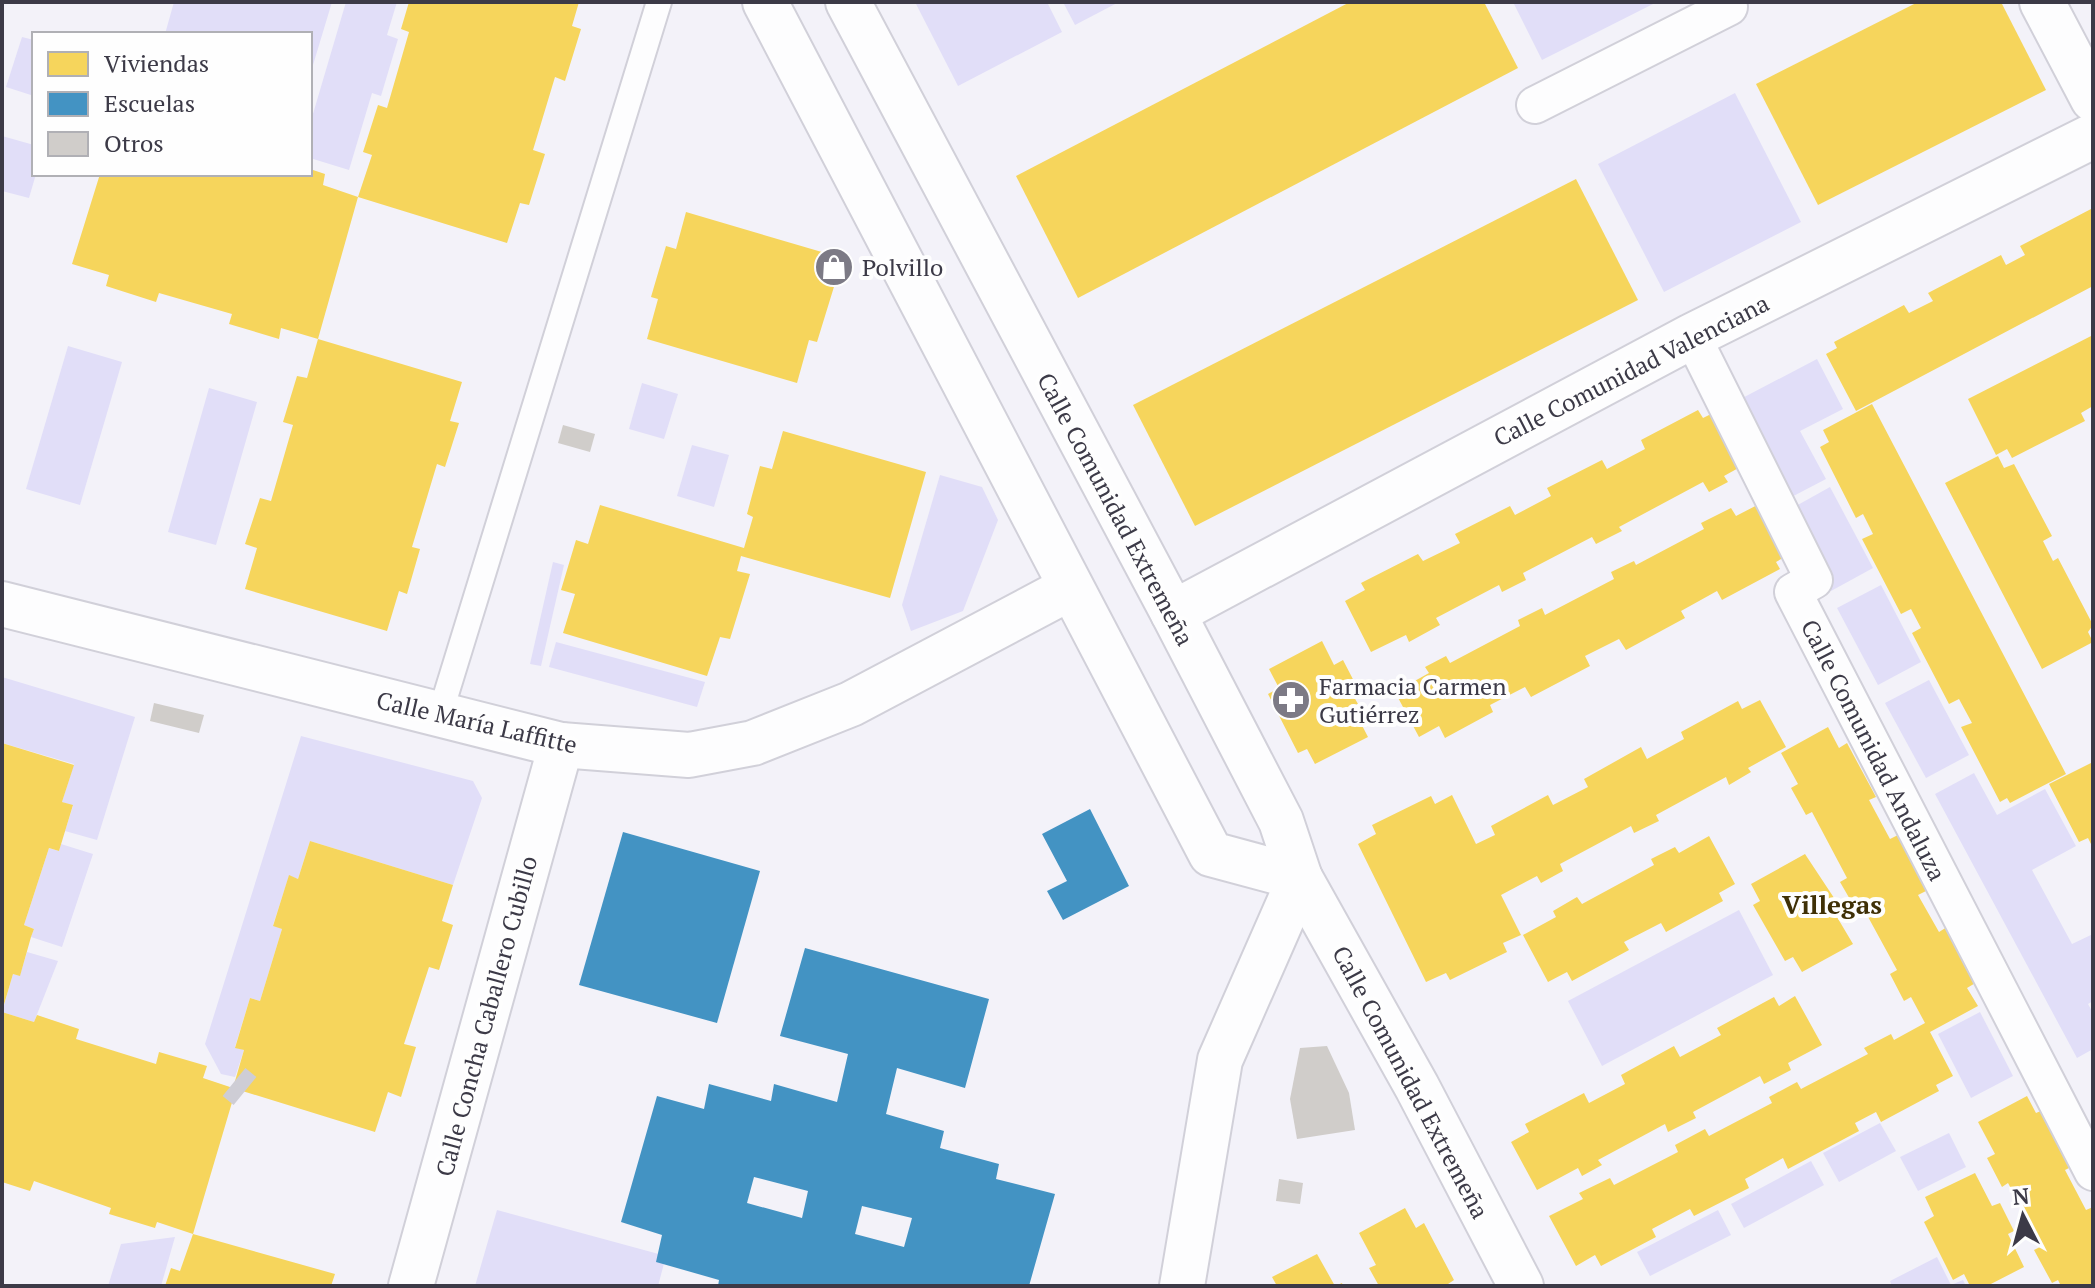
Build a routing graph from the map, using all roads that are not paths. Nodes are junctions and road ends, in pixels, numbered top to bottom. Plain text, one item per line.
1 (659, 2) edge
2 (765, 2) edge
3 (848, 2) edge
4 (2042, 2) edge
5 (1729, 7) dead end
6 (2093, 99) edge
7 (1535, 105) dead end
8 (2093, 136) edge
9 (1692, 336) junction
10 (1070, 588) junction
11 (2, 604) edge
12 (1173, 613) junction
13 (440, 714) junction
14 (561, 745) junction
15 (1300, 878) junction
16 (2093, 1172) edge
17 (411, 1286) edge
18 (1182, 1286) edge
19 (1521, 1286) edge

1 - 13 lane
2 - 10 street
3 - 12 street, Calle Comunidad Extremeña
4 - 6 street
5 - 7 street
8 - 9 street, Calle Comunidad Valenciana
9 - 12 street, Calle Comunidad Valenciana
9 - 16 street, Calle Comunidad Andaluza
10 - 14 street, Calle María Laffitte
10 - 15 street
11 - 13 street, Calle María Laffitte
12 - 15 street, Calle Comunidad Extremeña
13 - 14 street, Calle María Laffitte
14 - 17 street, Calle Concha Caballero Cubillo
15 - 18 street
15 - 19 street, Calle Comunidad Extremeña

